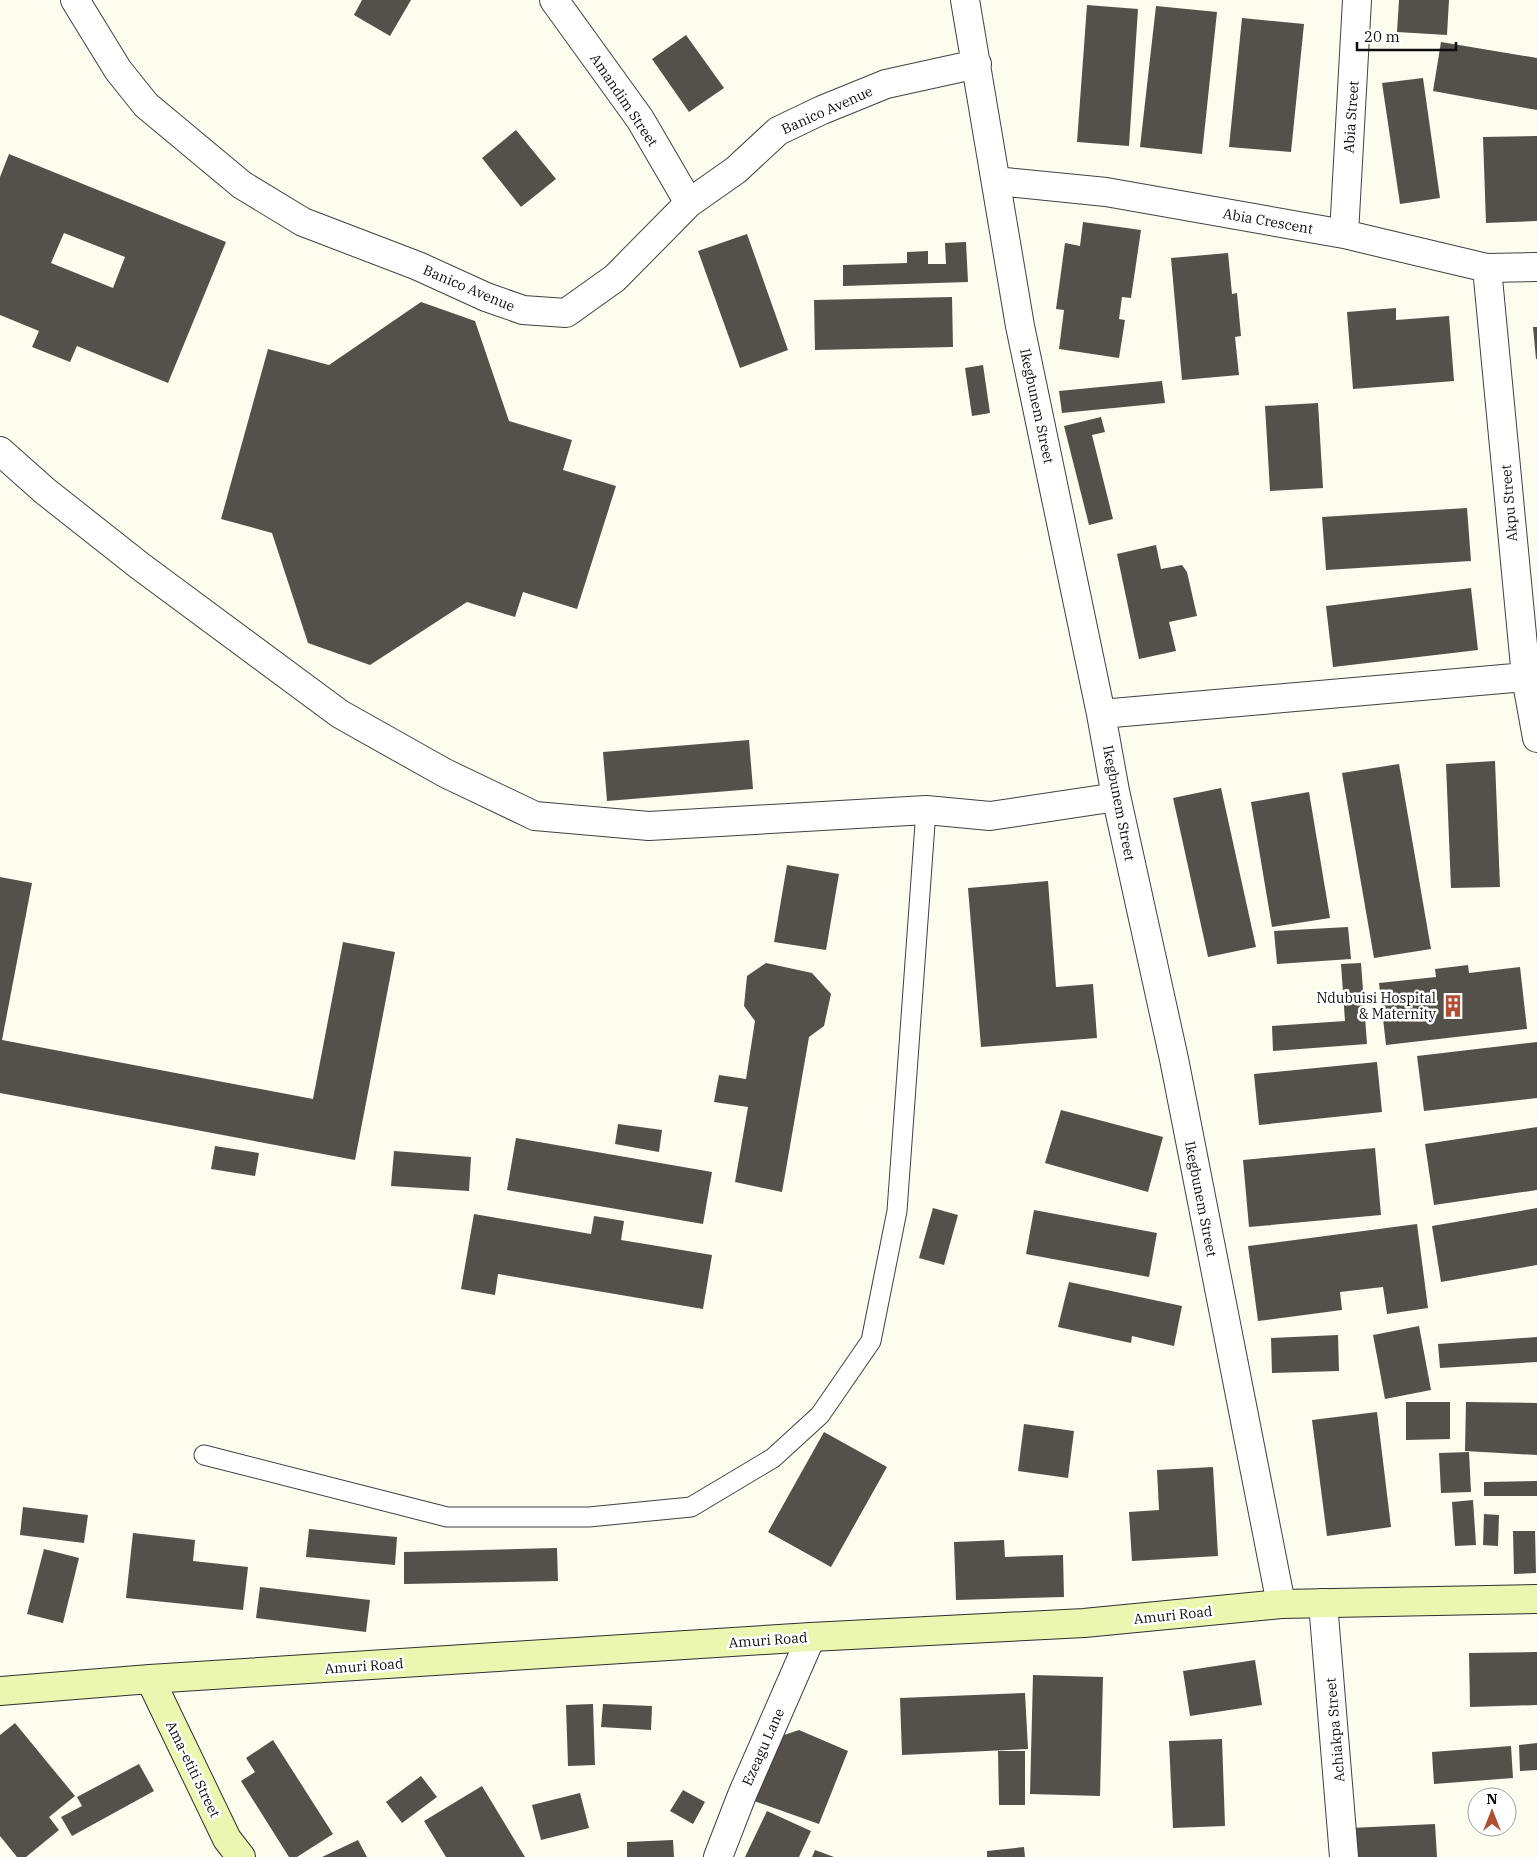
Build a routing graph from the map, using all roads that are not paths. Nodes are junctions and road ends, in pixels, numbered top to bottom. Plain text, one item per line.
1 (75, 0) edge
2 (554, 0) edge
3 (965, 0) edge
4 (1357, 0) edge
5 (977, 64) junction
6 (996, 182) junction
7 (689, 203) junction
8 (1344, 234) junction
9 (1537, 267) edge
10 (1487, 268) junction
11 (0, 451) edge
12 (1526, 676) junction
13 (1101, 714) junction
14 (1537, 738) edge
15 (1115, 791) junction
16 (926, 810) junction
17 (204, 1455) dead end
18 (1537, 1598) edge
19 (1323, 1603) junction
20 (1281, 1604) junction
21 (811, 1637) junction
22 (150, 1679) junction
23 (0, 1691) edge
24 (241, 1857) edge
25 (718, 1857) edge
26 (1344, 1857) edge

1 - 7 street, Banico Avenue
2 - 7 street, Amandim Street
3 - 5 street, Ikegbunem Street
4 - 8 street, Abia Street
5 - 6 street, Ikegbunem Street
5 - 7 street, Banico Avenue
6 - 8 street, Abia Crescent
6 - 13 street, Ikegbunem Street
8 - 10 street, Abia Crescent
9 - 10 street, Abia Crescent
10 - 12 street, Akpu Street
11 - 16 street
12 - 13 street
12 - 14 street, Akpu Street
13 - 15 street, Ikegbunem Street
15 - 16 street
15 - 20 street, Ikegbunem Street
16 - 17 lane
18 - 19 main road, Amuri Road
19 - 20 main road, Amuri Road
19 - 26 street, Achiakpa Street
20 - 21 main road, Amuri Road
21 - 22 main road, Amuri Road
21 - 25 street, Ezeagu Lane
22 - 23 main road, Amuri Road
22 - 24 main road, Ama-etiti Street

